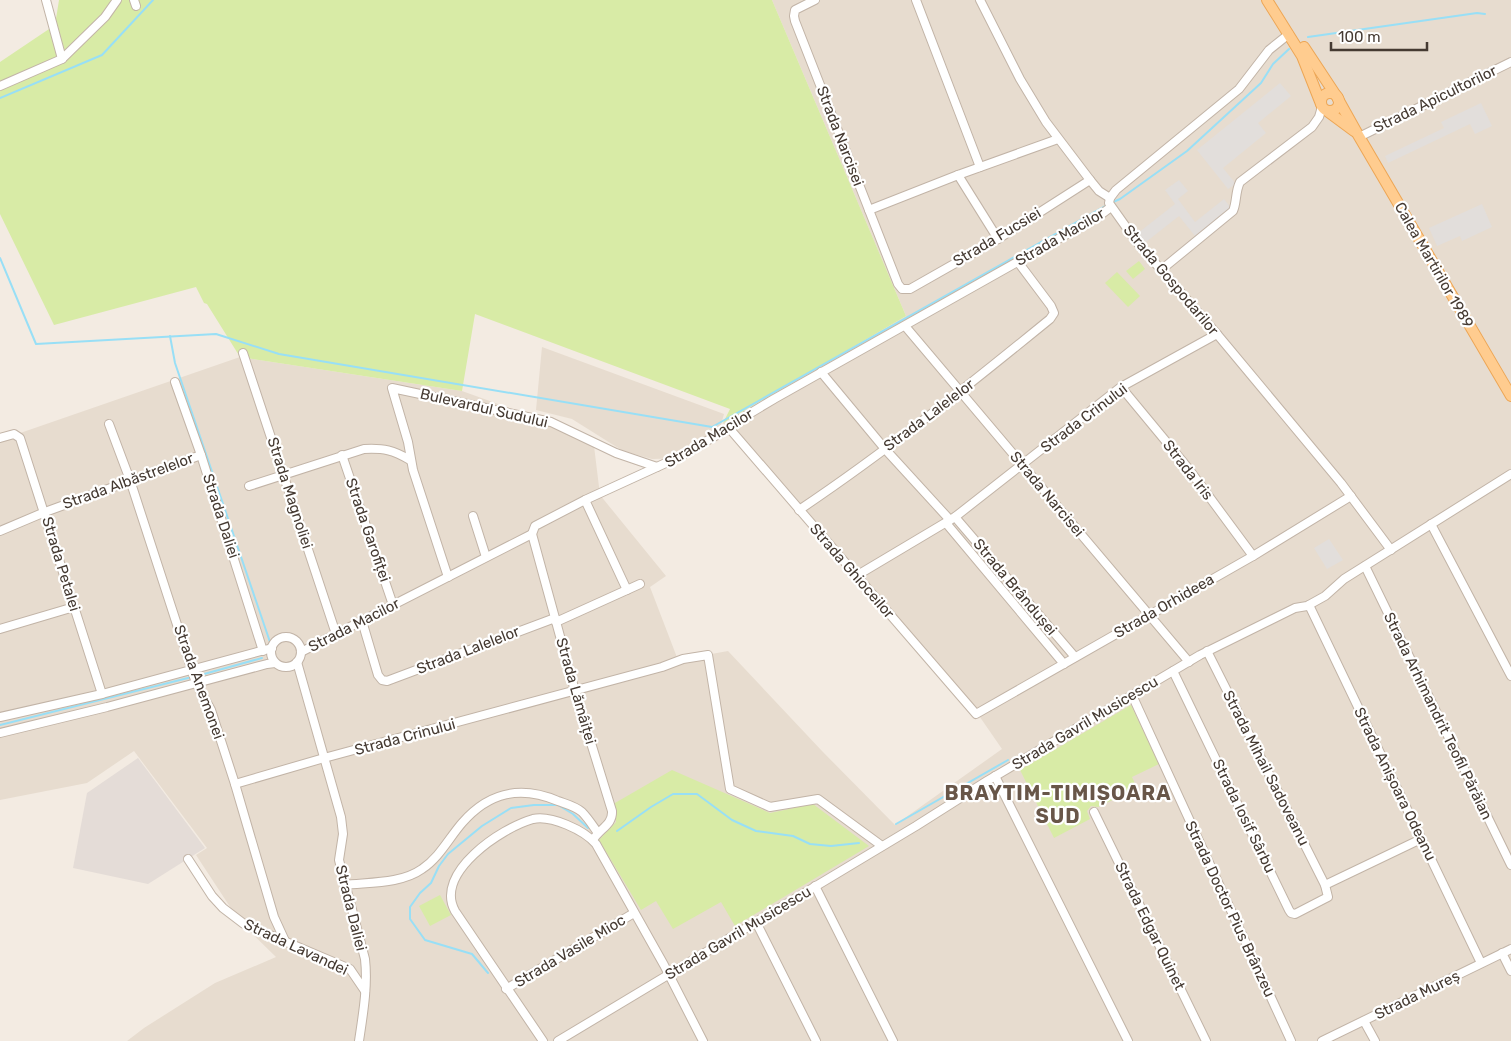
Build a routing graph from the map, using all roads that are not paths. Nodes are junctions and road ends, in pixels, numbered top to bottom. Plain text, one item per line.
1 (46, 0) edge
2 (117, 0) edge
3 (816, 0) edge
4 (916, 0) edge
5 (980, 0) edge
6 (1267, 0) edge
7 (1273, 0) edge
8 (1292, 33) junction
9 (62, 59) junction
10 (1511, 62) edge
11 (0, 86) edge
12 (1338, 98) junction
13 (1324, 107) junction
14 (1358, 135) junction
15 (1058, 139) junction
16 (980, 167) junction
17 (958, 175) junction
18 (1090, 180) junction
19 (1110, 203) junction
20 (869, 210) junction
21 (998, 239) junction
22 (1018, 262) junction
23 (1161, 270) junction
24 (902, 289) joint
25 (905, 326) junction
26 (1217, 334) junction
27 (243, 352) dead end
28 (821, 372) junction
29 (176, 382) dead end
30 (1121, 387) junction
31 (960, 392) junction
32 (1511, 396) edge
33 (109, 424) dead end
34 (729, 428) junction
35 (0, 438) edge
36 (885, 449) junction
37 (202, 454) junction
38 (342, 455) junction
39 (410, 460) junction
40 (1022, 465) junction
41 (658, 468) junction
42 (283, 474) junction
43 (1511, 474) edge
44 (130, 480) junction
45 (249, 486) dead end
46 (1351, 496) junction
47 (585, 500) junction
48 (799, 510) junction
49 (45, 512) junction
50 (473, 516) dead end
51 (951, 520) junction
52 (1431, 524) junction
53 (0, 531) edge
54 (532, 534) junction
55 (1391, 550) junction
56 (1253, 556) junction
57 (486, 557) junction
58 (1365, 566) junction
59 (856, 576) junction
60 (448, 577) junction
61 (640, 584) dead end
62 (627, 590) junction
63 (393, 605) junction
64 (1309, 605) junction
65 (74, 607) junction
66 (1149, 615) junction
67 (555, 620) junction
68 (362, 621) junction
69 (0, 629) edge
70 (336, 634) junction
71 (268, 650) junction
72 (1207, 651) junction
73 (301, 652) junction
74 (1075, 657) junction
75 (297, 662) junction
76 (1189, 662) junction
77 (276, 663) junction
78 (1064, 664) junction
79 (1173, 671) junction
80 (1511, 676) edge
81 (194, 677) junction
82 (576, 691) junction
83 (102, 694) junction
84 (1132, 695) junction
85 (976, 714) joint
86 (0, 717) edge
87 (0, 732) edge
88 (324, 758) junction
89 (995, 776) junction
90 (235, 784) junction
91 (1094, 812) dead end
92 (598, 833) junction
93 (1421, 839) junction
94 (593, 840) junction
95 (882, 846) junction
96 (188, 859) dead end
97 (1511, 865) edge
98 (344, 885) junction
99 (1325, 885) junction
100 (815, 886) junction
101 (634, 913) junction
102 (756, 922) junction
103 (285, 941) junction
104 (1511, 949) edge
105 (1502, 954) junction
106 (1481, 963) junction
107 (1511, 971) edge
108 (669, 975) junction
109 (506, 989) junction
110 (365, 991) junction
111 (1364, 1020) junction
112 (359, 1041) edge
113 (542, 1041) edge
114 (558, 1041) edge
115 (703, 1041) edge
116 (816, 1041) edge
117 (893, 1041) edge
118 (1128, 1041) edge
119 (1206, 1041) edge
120 (1291, 1041) edge
121 (1322, 1041) edge
122 (1375, 1041) edge

1 - 9 street
2 - 9 street
3 - 20 street, Strada Narcisei
4 - 16 street
5 - 15 street, Strada Gospodarilor
6 - 8 main road
7 - 8 main road
8 - 12 main road, Calea Martirilor 1989
8 - 13 main road
8 - 19 street
9 - 11 street
10 - 14 street, Strada Apicultorilor
12 - 13 main road
12 - 13 main road
12 - 14 main road, Calea Martirilor 1989
13 - 14 main road, Calea Martirilor 1989
13 - 23 street
14 - 32 main road, Calea Martirilor 1989
15 - 16 street
15 - 18 street, Strada Gospodarilor
16 - 17 street
17 - 20 street
17 - 21 street
18 - 19 street, Strada Gospodarilor
18 - 21 street, Strada Fucsiei
19 - 22 street, Strada Macilor
19 - 23 street, Strada Gospodarilor
20 - 24 street, Strada Narcisei
21 - 24 street, Strada Fucsiei
22 - 25 street, Strada Macilor
22 - 31 street, Strada Lalelelor
23 - 26 street, Strada Gospodarilor
25 - 28 street, Strada Macilor
25 - 31 street, Strada Narcisei
26 - 30 street, Strada Crinului
26 - 46 street, Strada Gospodarilor
27 - 42 street, Strada Magnoliei
28 - 34 street, Strada Macilor
28 - 36 street, Strada Brândușei
29 - 37 street, Strada Daliei
30 - 40 street, Strada Crinului
30 - 56 street, Strada Iris
31 - 36 street, Strada Lalelelor
31 - 40 street, Strada Narcisei
33 - 44 street, Strada Anemonei
34 - 41 street, Strada Macilor
34 - 48 street, Strada Ghioceilor
35 - 49 street, Strada Petalei
36 - 48 street, Strada Lalelelor
36 - 51 street, Strada Brândușei
37 - 44 street, Strada Albăstrelelor
37 - 71 street, Strada Daliei
38 - 39 street
38 - 42 street
38 - 63 street, Strada Garofiței
39 - 41 street, Bulevardul Sudului
39 - 60 street
40 - 51 street, Strada Crinului
40 - 66 street, Strada Narcisei
41 - 47 street, Strada Macilor
42 - 45 street
42 - 70 street, Strada Magnoliei
43 - 52 street, Strada Gavril Musicescu
44 - 49 street, Strada Albăstrelelor
44 - 81 street, Strada Anemonei
46 - 55 street, Strada Gospodarilor
46 - 56 street, Strada Orhideea
47 - 54 street, Strada Macilor
47 - 62 street
48 - 59 street, Strada Ghioceilor
49 - 53 street, Strada Albăstrelelor
49 - 65 street, Strada Petalei
50 - 57 street
51 - 59 street, Strada Crinului
51 - 74 street, Strada Brândușei
51 - 78 street, Strada Brândușei
52 - 55 street, Strada Gavril Musicescu
52 - 80 street
54 - 57 street, Strada Macilor
54 - 67 street, Strada Lămâiței
55 - 58 street, Strada Gavril Musicescu
56 - 66 street, Strada Orhideea
57 - 60 street, Strada Macilor
58 - 64 street, Strada Gavril Musicescu
58 - 97 street, Strada Arhimandrit Teofil Părăian
59 - 85 street, Strada Ghioceilor
60 - 63 street, Strada Macilor
61 - 62 street, Strada Lalelelor
62 - 67 street, Strada Lalelelor
63 - 68 street, Strada Macilor
64 - 72 street, Strada Gavril Musicescu
64 - 93 street, Strada Anișoara Odeanu
65 - 69 street
65 - 83 street, Strada Petalei
66 - 74 street, Strada Orhideea
66 - 76 street, Strada Narcisei
67 - 68 street, Strada Lalelelor
67 - 82 street, Strada Lămâiței
68 - 70 street, Strada Macilor
70 - 73 street, Strada Macilor
71 - 73 street
71 - 77 street
71 - 81 street
72 - 76 street, Strada Gavril Musicescu
72 - 99 street, Strada Mihail Sadoveanu
73 - 75 street
74 - 78 street, Strada Orhideea
75 - 77 street
75 - 88 street, Strada Daliei
76 - 79 street, Strada Gavril Musicescu
77 - 81 street
78 - 85 street, Strada Orhideea
79 - 84 street, Strada Gavril Musicescu
79 - 99 street, Strada Iosif Sârbu
81 - 83 street
81 - 87 street
81 - 90 street, Strada Anemonei
82 - 88 street, Strada Crinului
82 - 92 street, Strada Lămâiței
82 - 95 street, Strada Crinului
83 - 86 street
84 - 89 street, Strada Gavril Musicescu
84 - 120 street, Strada Doctor Pius Brânzeu
88 - 90 street, Strada Crinului
88 - 98 street, Strada Daliei
89 - 95 street, Strada Gavril Musicescu
89 - 118 street
90 - 103 street, Strada Anemonei
91 - 119 street, Strada Edgar Quinet
92 - 94 street, Strada Lămâiței
92 - 98 street
93 - 99 street
93 - 106 street, Strada Anișoara Odeanu
94 - 101 street
94 - 109 street
95 - 100 street, Strada Gavril Musicescu
96 - 103 street, Strada Lavandei
98 - 110 street, Strada Daliei
100 - 102 street, Strada Gavril Musicescu
100 - 117 street
101 - 108 street
101 - 109 street, Strada Vasile Mioc
102 - 108 street, Strada Gavril Musicescu
102 - 116 street
103 - 110 street, Strada Lavandei
104 - 105 street, Strada Mureș
105 - 106 street, Strada Mureș
105 - 107 street
106 - 111 street, Strada Mureș
108 - 114 street, Strada Gavril Musicescu
108 - 115 street
109 - 113 street
110 - 112 street, Strada Daliei
111 - 121 street, Strada Mureș
111 - 122 street

